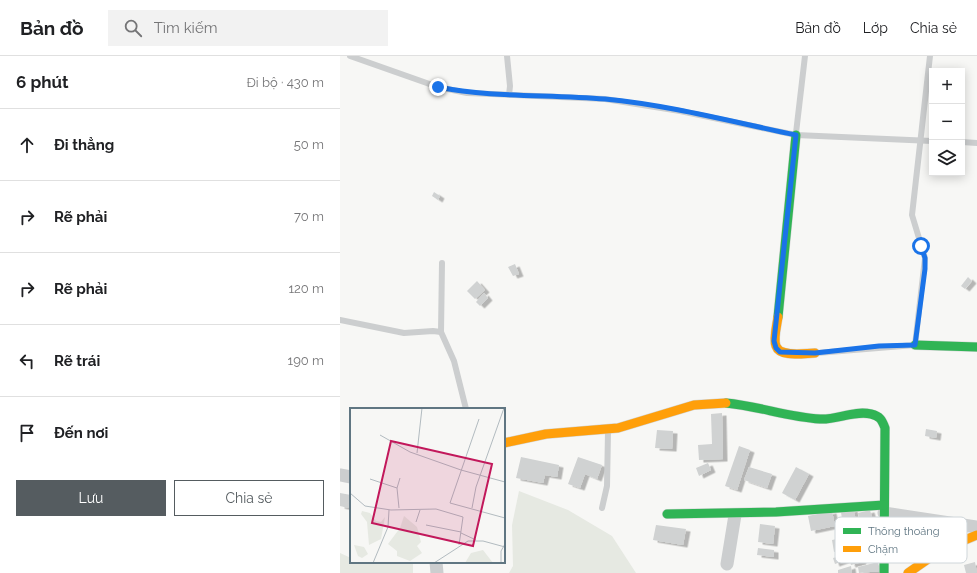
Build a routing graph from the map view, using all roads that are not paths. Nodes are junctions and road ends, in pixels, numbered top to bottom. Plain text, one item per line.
1 (350, 56) edge
2 (507, 56) edge
3 (805, 56) edge
4 (930, 56) edge
5 (509, 94) junction
6 (796, 135) junction
7 (920, 141) junction
8 (929, 141) edge
9 (965, 142) edge
10 (977, 143) edge
11 (442, 263) dead end
12 (340, 320) edge
13 (441, 332) junction
14 (915, 345) junction
15 (977, 347) edge
16 (815, 353) joint
17 (466, 408) edge
18 (608, 430) junction
19 (505, 443) edge
20 (340, 475) edge
21 (350, 477) edge
22 (602, 508) dead end
23 (884, 509) junction
24 (667, 514) dead end
25 (735, 515) junction
26 (884, 517) edge
27 (918, 517) edge
28 (967, 526) edge
29 (977, 527) edge
30 (977, 536) edge
31 (967, 538) edge
32 (436, 563) edge
33 (921, 563) edge
34 (727, 564) dead end
35 (437, 573) edge
36 (908, 573) edge

1 - 5 lane
2 - 5 lane
3 - 6 lane
4 - 7 lane
5 - 6 lane
6 - 7 lane
6 - 16 street
7 - 8 lane
7 - 14 lane
9 - 10 lane
11 - 13 lane
12 - 13 lane
13 - 17 lane
14 - 15 street
14 - 16 lane
18 - 19 street
18 - 22 lane
18 - 23 street
20 - 21 street
23 - 25 street
23 - 26 street
23 - 27 street
24 - 25 street
25 - 34 street
28 - 29 street
30 - 31 street
32 - 35 street
33 - 36 street

